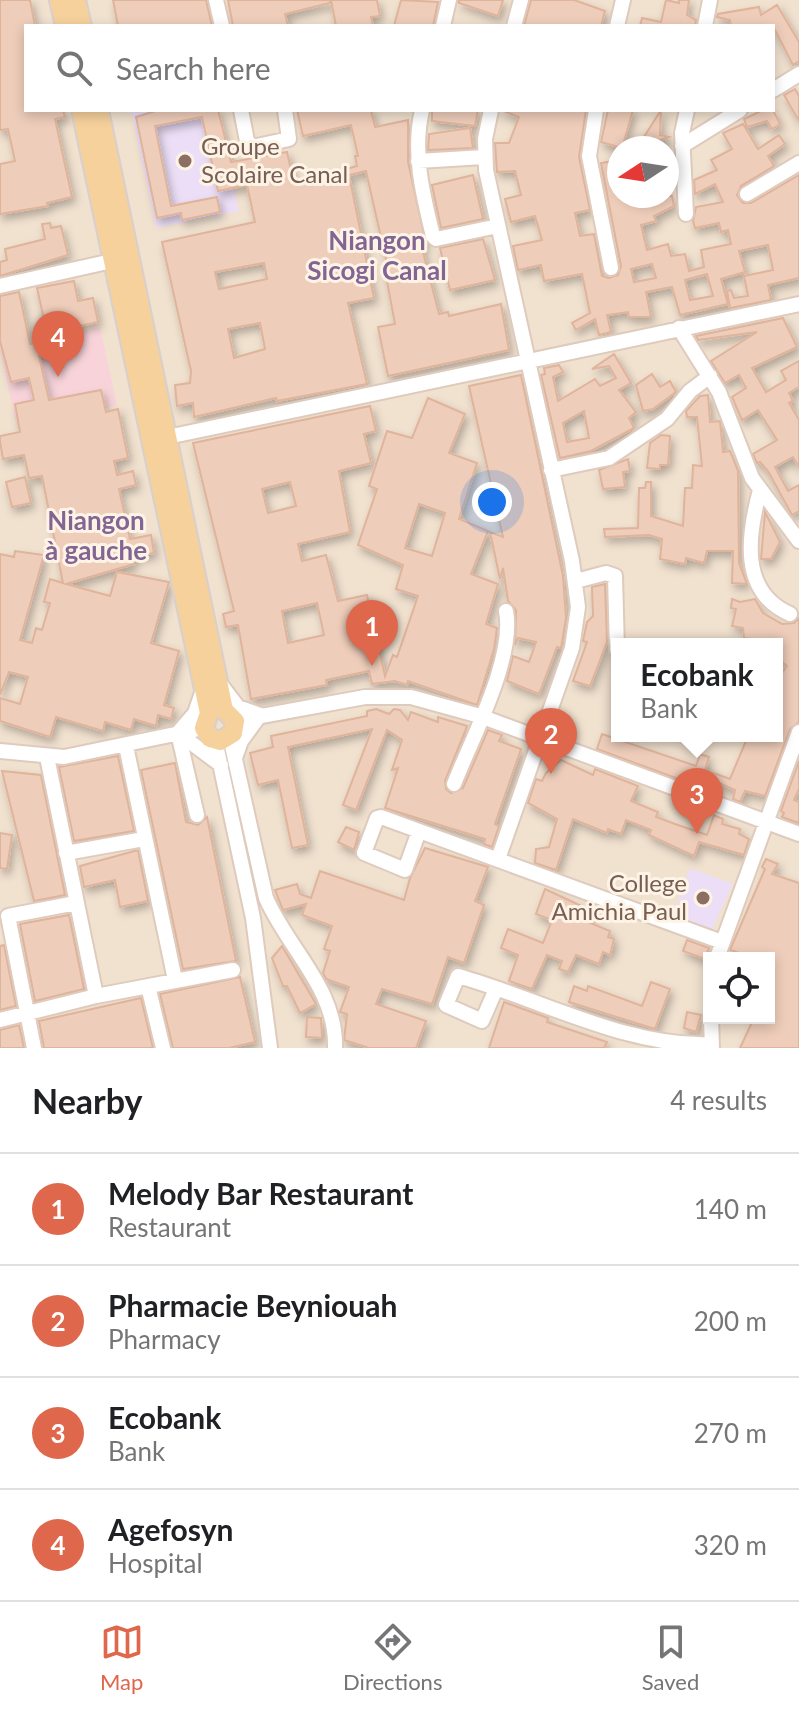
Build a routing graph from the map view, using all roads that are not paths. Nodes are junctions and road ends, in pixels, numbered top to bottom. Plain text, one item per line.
1 (76, 0) edge
2 (216, 0) edge
3 (449, 0) edge
4 (521, 0) edge
5 (623, 0) edge
6 (710, 0) edge
7 (82, 24) edge
8 (222, 24) edge
9 (443, 24) edge
10 (515, 24) edge
11 (617, 24) edge
12 (705, 24) edge
13 (799, 74) edge
14 (775, 89) edge
15 (82, 112) edge
16 (99, 112) edge
17 (241, 112) edge
18 (285, 112) edge
19 (422, 112) edge
20 (491, 112) edge
21 (596, 112) edge
22 (687, 112) edge
23 (737, 112) edge
24 (682, 146) junction
25 (484, 157) junction
26 (418, 161) junction
27 (799, 163) edge
28 (747, 194) dead end
29 (686, 214) dead end
30 (498, 226) junction
31 (121, 258) junction
32 (611, 268) dead end
33 (0, 286) edge
34 (795, 304) edge
35 (799, 320) edge
36 (679, 328) junction
37 (527, 360) junction
38 (710, 376) junction
39 (160, 439) junction
40 (551, 470) junction
41 (760, 490) junction
42 (799, 541) edge
43 (576, 581) junction
44 (506, 611) dead end
45 (790, 614) dead end
46 (617, 638) edge
47 (211, 684) junction
48 (260, 715) junction
49 (480, 716) junction
50 (219, 725) junction
51 (799, 732) edge
52 (178, 733) junction
53 (542, 740) junction
54 (126, 746) junction
55 (0, 751) edge
56 (47, 757) junction
57 (228, 762) junction
58 (454, 784) dead end
59 (197, 815) dead end
60 (765, 822) junction
61 (419, 831) dead end
62 (799, 834) edge
63 (144, 839) junction
64 (66, 853) junction
65 (498, 859) junction
66 (253, 879) junction
67 (76, 903) junction
68 (722, 942) junction
69 (719, 952) edge
70 (233, 970) dead end
71 (175, 980) junction
72 (148, 986) junction
73 (496, 989) dead end
74 (96, 996) junction
75 (26, 1014) junction
76 (0, 1020) edge
77 (711, 1024) edge
78 (712, 1046) edge
79 (34, 1048) edge
80 (163, 1048) edge
81 (270, 1048) edge
82 (335, 1048) edge

1 - 7 main road
2 - 8 street
3 - 9 street
4 - 10 street
5 - 11 street
6 - 12 street
13 - 14 street
15 - 31 main road
16 - 31 main road
17 - 18 street
19 - 26 street
20 - 25 street
21 - 32 street
22 - 24 street
23 - 24 street
24 - 29 street
25 - 26 street
25 - 30 street
26 - 30 street
27 - 28 street
30 - 37 street
31 - 33 street
31 - 39 main road
34 - 35 street
34 - 36 street
36 - 37 street
36 - 38 street
37 - 39 street
37 - 40 street
38 - 40 street
38 - 41 street
39 - 47 main road
40 - 43 street
41 - 42 street
41 - 45 street
43 - 46 street
43 - 53 street
44 - 49 street
47 - 48 street
47 - 50 main road
47 - 52 street
48 - 49 street
48 - 50 street
48 - 57 street
49 - 53 street
49 - 58 street
50 - 52 street
50 - 57 street
51 - 60 street
52 - 54 street
52 - 57 street
52 - 59 street
53 - 60 street
53 - 65 street
54 - 56 street
54 - 63 street
55 - 56 street
56 - 64 street
57 - 66 street
60 - 62 street
60 - 68 street
61 - 65 street
63 - 64 street
63 - 71 street
64 - 67 street
65 - 68 street
66 - 81 street
66 - 82 street
67 - 74 street
67 - 75 street
68 - 69 street
70 - 71 street
71 - 72 street
72 - 74 street
72 - 80 street
73 - 78 street
74 - 75 street
75 - 76 street
75 - 79 street
77 - 78 street

